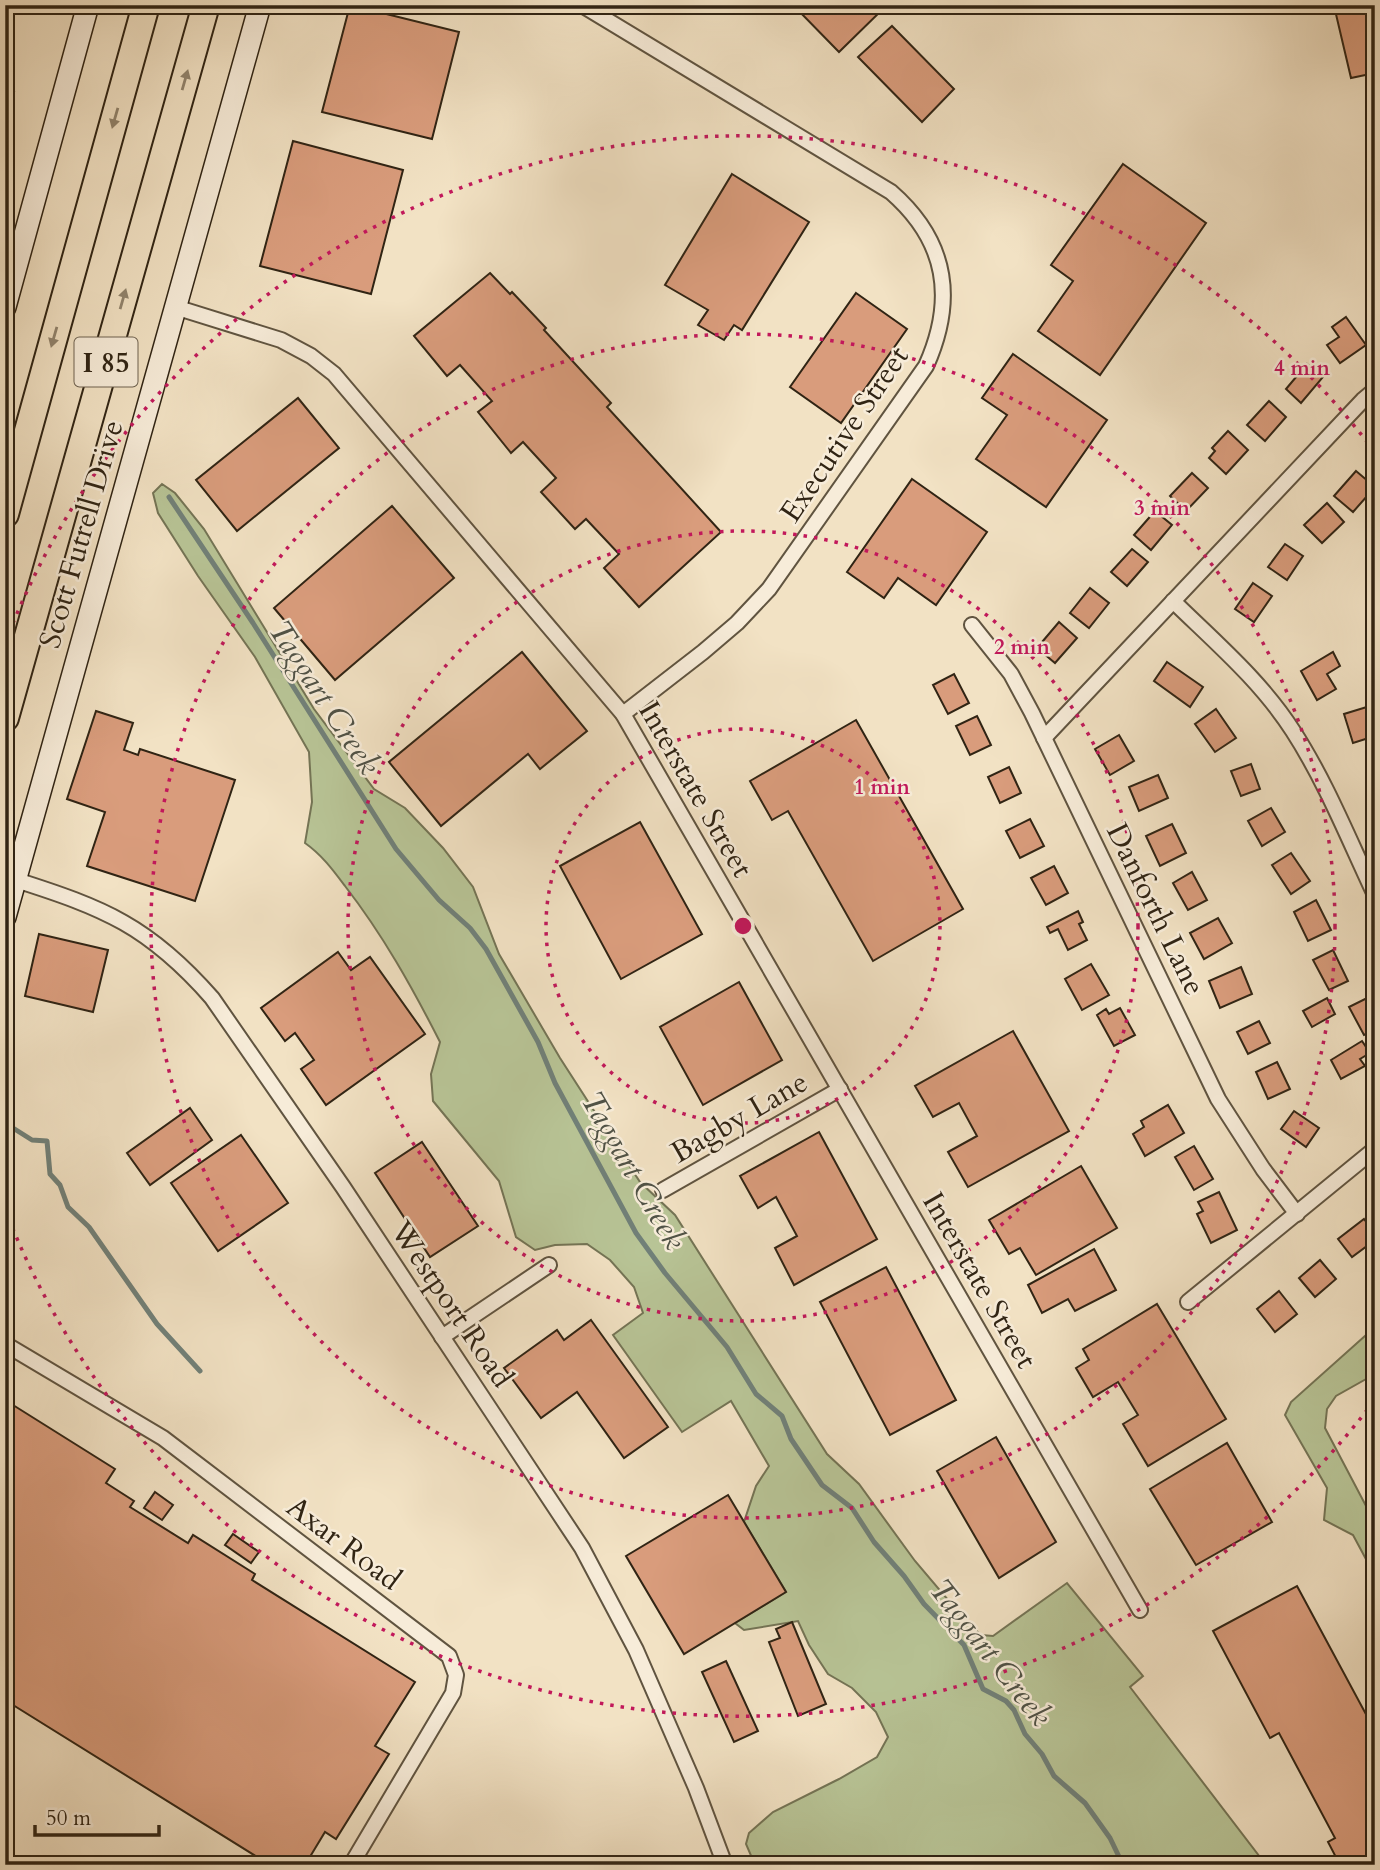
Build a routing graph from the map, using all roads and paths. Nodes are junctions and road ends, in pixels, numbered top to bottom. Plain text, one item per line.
1 (88, 5) edge
2 (146, 5) edge
3 (206, 5) edge
4 (260, 5) edge
5 (582, 5) edge
6 (5, 307) edge
7 (175, 307) junction
8 (1375, 390) edge
9 (5, 514) edge
10 (1173, 601) junction
11 (972, 625) dead end
12 (623, 714) junction
13 (5, 718) edge
14 (1044, 738) junction
15 (16, 880) junction
16 (1375, 895) edge
17 (5, 917) edge
18 (840, 1089) junction
19 (1375, 1149) edge
20 (663, 1190) dead end
21 (1297, 1214) junction
22 (549, 1265) dead end
23 (1188, 1302) dead end
24 (442, 1337) junction
25 (5, 1344) edge
26 (1140, 1610) dead end
27 (351, 1865) edge
28 (725, 1865) edge

1 - 6 street
2 -> 9 highway, I 85
13 -> 3 highway, I 85
4 - 7 street, Scott Futrell Drive
5 - 12 street, Executive Street
7 - 12 street, Interstate Street
7 - 15 street, Scott Futrell Drive
8 - 10 street
10 - 14 street
10 - 16 street
11 - 14 street, Danforth Lane
12 - 18 street, Interstate Street
14 - 21 street, Danforth Lane
15 - 17 street, Scott Futrell Drive
15 - 24 street, Westport Road
18 - 20 street, Bagby Lane
18 - 26 street, Interstate Street
19 - 21 street
21 - 23 street
22 - 24 street
24 - 28 street, Westport Road
25 - 27 street, Axar Road

